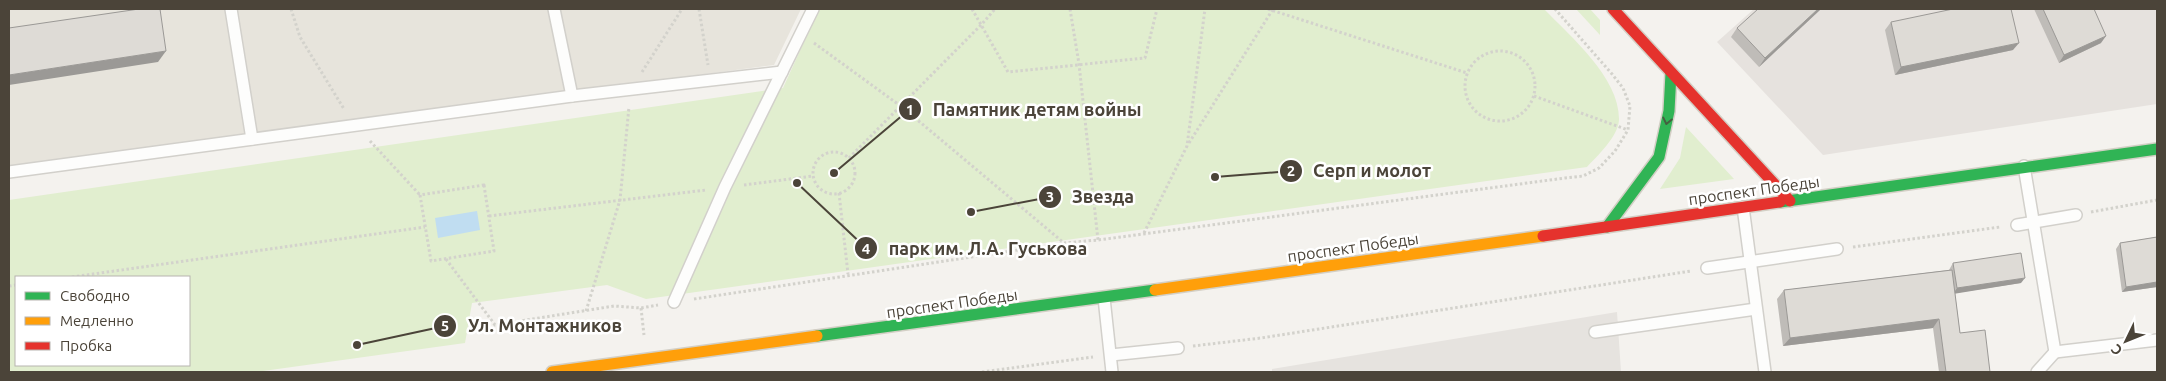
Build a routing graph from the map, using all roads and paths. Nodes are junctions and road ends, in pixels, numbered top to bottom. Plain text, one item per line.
1 (231, 9) edge
2 (554, 9) edge
3 (682, 9) edge
4 (698, 9) edge
5 (813, 9) edge
6 (972, 9) edge
7 (995, 9) edge
8 (1070, 9) edge
9 (1157, 9) edge
10 (1205, 9) edge
11 (1268, 9) edge
12 (1555, 9) edge
13 (1613, 9) edge
14 (1273, 10) edge
15 (981, 25) junction
16 (801, 34) junction
17 (1079, 64) junction
18 (782, 72) junction
19 (1467, 73) junction
20 (1672, 73) junction
21 (710, 80) junction
22 (630, 89) junction
23 (572, 96) junction
24 (1534, 96) junction
25 (902, 106) junction
26 (1628, 130) junction
27 (252, 139) junction
28 (1187, 146) junction
29 (2157, 150) edge
30 (849, 158) junction
31 (2024, 166) junction
32 (9, 172) edge
33 (813, 176) junction
34 (725, 187) junction
35 (838, 193) junction
36 (620, 200) junction
37 (2157, 200) edge
38 (1790, 201) junction
39 (1743, 207) junction
40 (2076, 215) joint
41 (489, 216) junction
42 (2033, 222) junction
43 (2017, 224) joint
44 (425, 227) junction
45 (1607, 228) junction
46 (1144, 234) junction
47 (1098, 240) junction
48 (1064, 243) junction
49 (1837, 249) joint
50 (446, 259) junction
51 (1750, 263) junction
52 (1707, 268) joint
53 (848, 274) junction
54 (79, 276) edge
55 (1104, 298) junction
56 (674, 302) junction
57 (640, 308) junction
58 (1756, 309) junction
59 (586, 311) junction
60 (1595, 332) dead end
61 (645, 337) dead end
62 (2157, 340) edge
63 (1178, 348) joint
64 (2055, 352) junction
65 (1111, 354) junction
66 (552, 372) edge
67 (982, 372) edge
68 (1112, 372) edge
69 (1765, 372) edge
70 (2037, 372) edge

1 - 27 lane
2 - 23 lane
3 - 22 path
4 - 21 path
5 - 16 lane
6 - 15 path
7 - 15 path
8 - 17 path
9 - 17 path
10 - 28 path
11 - 14 path
12 - 26 path
13 - 20 main road
14 - 19 path
14 - 28 path
15 - 17 path
15 - 25 path
16 - 18 lane
16 - 25 path
17 - 47 path
18 - 21 lane
18 - 34 lane
19 - 24 path
19 - 24 path
20 - 38 main road
20 -> 45 main road
21 - 22 lane
22 - 23 lane
22 - 36 path
23 - 27 lane
24 - 26 path
25 - 30 path
25 - 48 path
26 - 46 path
27 - 32 lane
28 - 46 path
29 - 31 main road, проспект Победы
30 - 33 path
30 - 35 path
31 - 38 main road, проспект Победы
31 - 42 lane
33 - 34 path
33 - 35 path
34 - 36 path
34 - 56 lane
35 - 53 path
36 - 41 path
36 - 59 path
37 - 40 path
38 - 39 main road, проспект Победы
39 - 45 main road, проспект Победы
39 - 51 lane
40 - 42 lane
41 - 44 path
41 - 50 path
42 - 43 lane
42 - 64 lane
43 - 49 path
44 - 50 path
44 - 54 path
45 - 55 main road, проспект Победы
46 - 47 path
47 - 48 path
48 - 53 path
49 - 51 lane
50 - 59 path
51 - 52 lane
51 - 58 lane
52 - 63 path
53 - 56 path
55 - 65 lane
55 - 66 main road, проспект Победы
56 - 57 path
57 - 59 path
57 - 61 path
58 - 60 lane
58 - 69 lane
62 - 64 lane
63 - 65 lane
64 - 70 lane
65 - 67 path
65 - 68 lane

